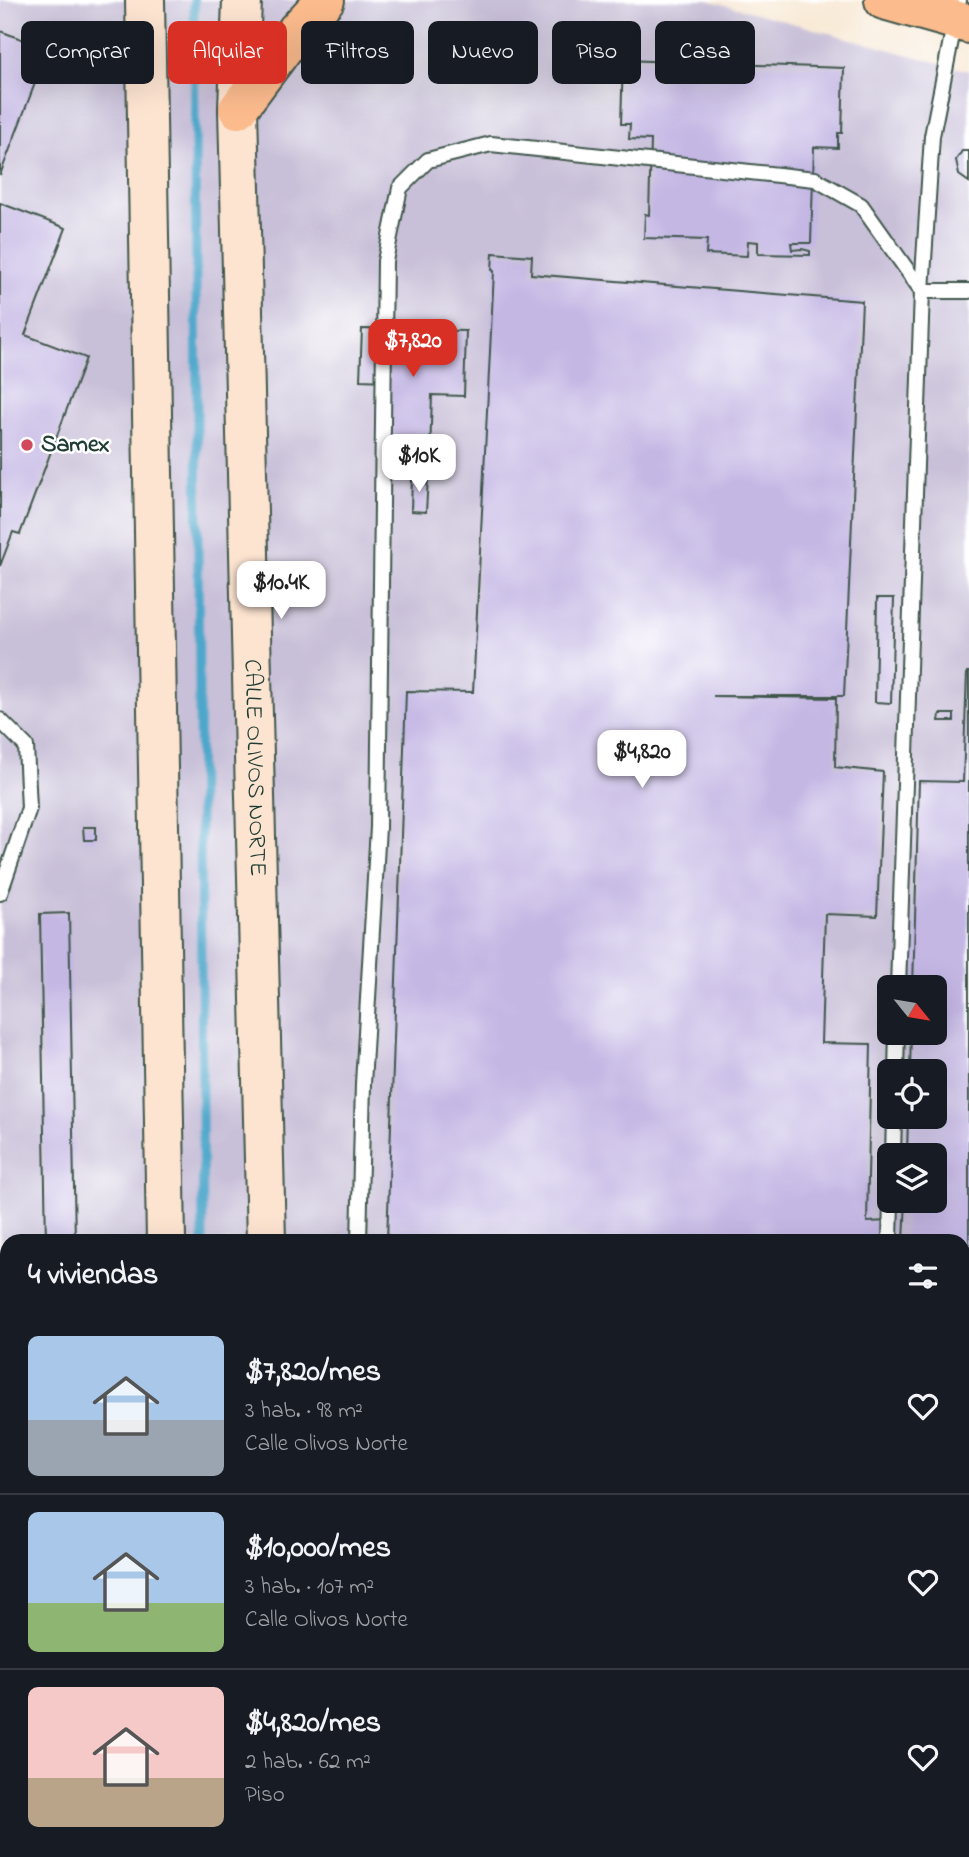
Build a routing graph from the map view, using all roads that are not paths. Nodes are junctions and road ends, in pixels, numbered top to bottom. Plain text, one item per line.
1 (145, 0) edge
2 (242, 0) edge
3 (325, 0) edge
4 (884, 0) edge
5 (961, 15) edge
6 (238, 109) junction
7 (922, 291) junction
8 (969, 291) edge
9 (0, 720) edge
10 (0, 893) edge
11 (898, 975) edge
12 (891, 1213) edge
13 (166, 1234) edge
14 (266, 1234) edge
15 (359, 1234) edge
16 (890, 1234) edge

1 - 13 main road
2 - 6 main road, CALLE OLIVOS NORTE
3 - 6 main road
4 - 5 main road
5 - 7 lane
6 - 14 main road, CALLE OLIVOS NORTE
7 - 8 lane
7 - 11 lane
7 - 15 lane
9 - 10 lane
12 - 16 lane

